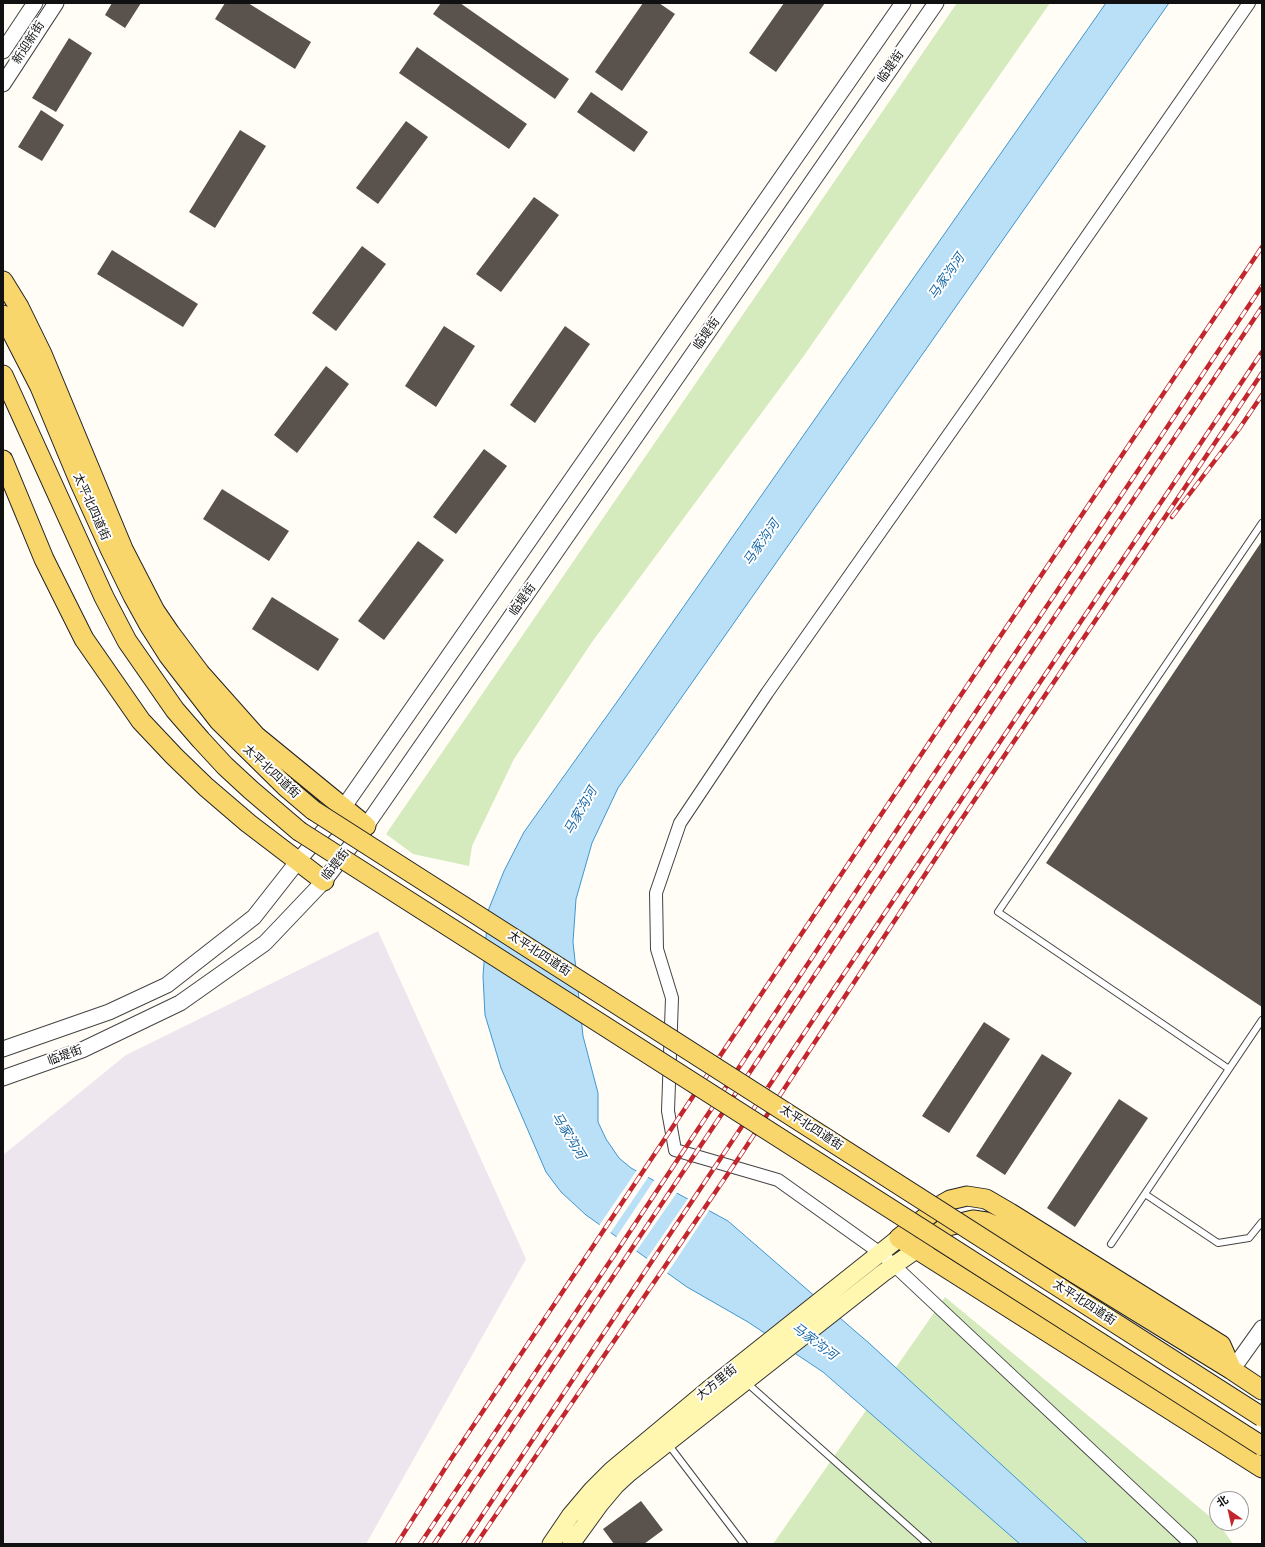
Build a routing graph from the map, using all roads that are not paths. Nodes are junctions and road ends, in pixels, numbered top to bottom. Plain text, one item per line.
1 (35, 3) edge
2 (56, 3) edge
3 (903, 3) edge
4 (936, 3) edge
5 (1249, 3) edge
6 (3, 52) edge
7 (3, 84) edge
8 (3, 281) edge
9 (3, 315) edge
10 (3, 375) edge
11 (3, 460) edge
12 (1262, 523) edge
13 (343, 808) junction
14 (366, 826) junction
15 (298, 861) junction
16 (324, 881) junction
17 (1262, 1020) edge
18 (3, 1049) edge
19 (1229, 1069) junction
20 (3, 1078) edge
21 (1145, 1194) junction
22 (1262, 1222) edge
23 (899, 1238) junction
24 (1111, 1244) dead end
25 (916, 1250) junction
26 (881, 1253) junction
27 (895, 1265) junction
28 (1262, 1328) edge
29 (1232, 1370) junction
30 (746, 1382) junction
31 (1262, 1390) edge
32 (1262, 1417) edge
33 (668, 1444) junction
34 (1262, 1446) edge
35 (1262, 1468) edge
36 (551, 1544) edge
37 (571, 1544) edge
38 (744, 1544) edge
39 (928, 1544) edge
40 (1192, 1544) edge

1 - 6 street, 新迎新街
2 - 7 street, 新迎新街
3 - 13 street
4 - 14 street, 临堤街
5 - 26 street
8 - 13 main road, 太平北四道街
9 - 32 main road, 太平北四道街, bridge
10 - 34 main road, 太平北四道街, bridge
11 - 15 main road
12 - 19 lane
13 - 14 main road, 太平北四道街
13 - 15 street
14 - 16 street, 临堤街
15 - 16 main road
15 - 18 street
16 - 20 street, 临堤街
17 - 19 lane
19 - 21 lane
21 - 22 lane
21 - 24 lane
23 - 25 main road
23 - 26 main road, 大方里街
23 - 29 main road
25 - 27 main road, 大方里街
25 - 29 main road
25 - 35 main road
26 - 27 street
26 - 36 main road, 大方里街
27 - 30 main road, 大方里街
27 - 40 street
28 - 29 street
29 - 31 main road
30 - 33 main road, 大方里街
30 - 39 lane
33 - 37 main road, 大方里街
33 - 38 lane

